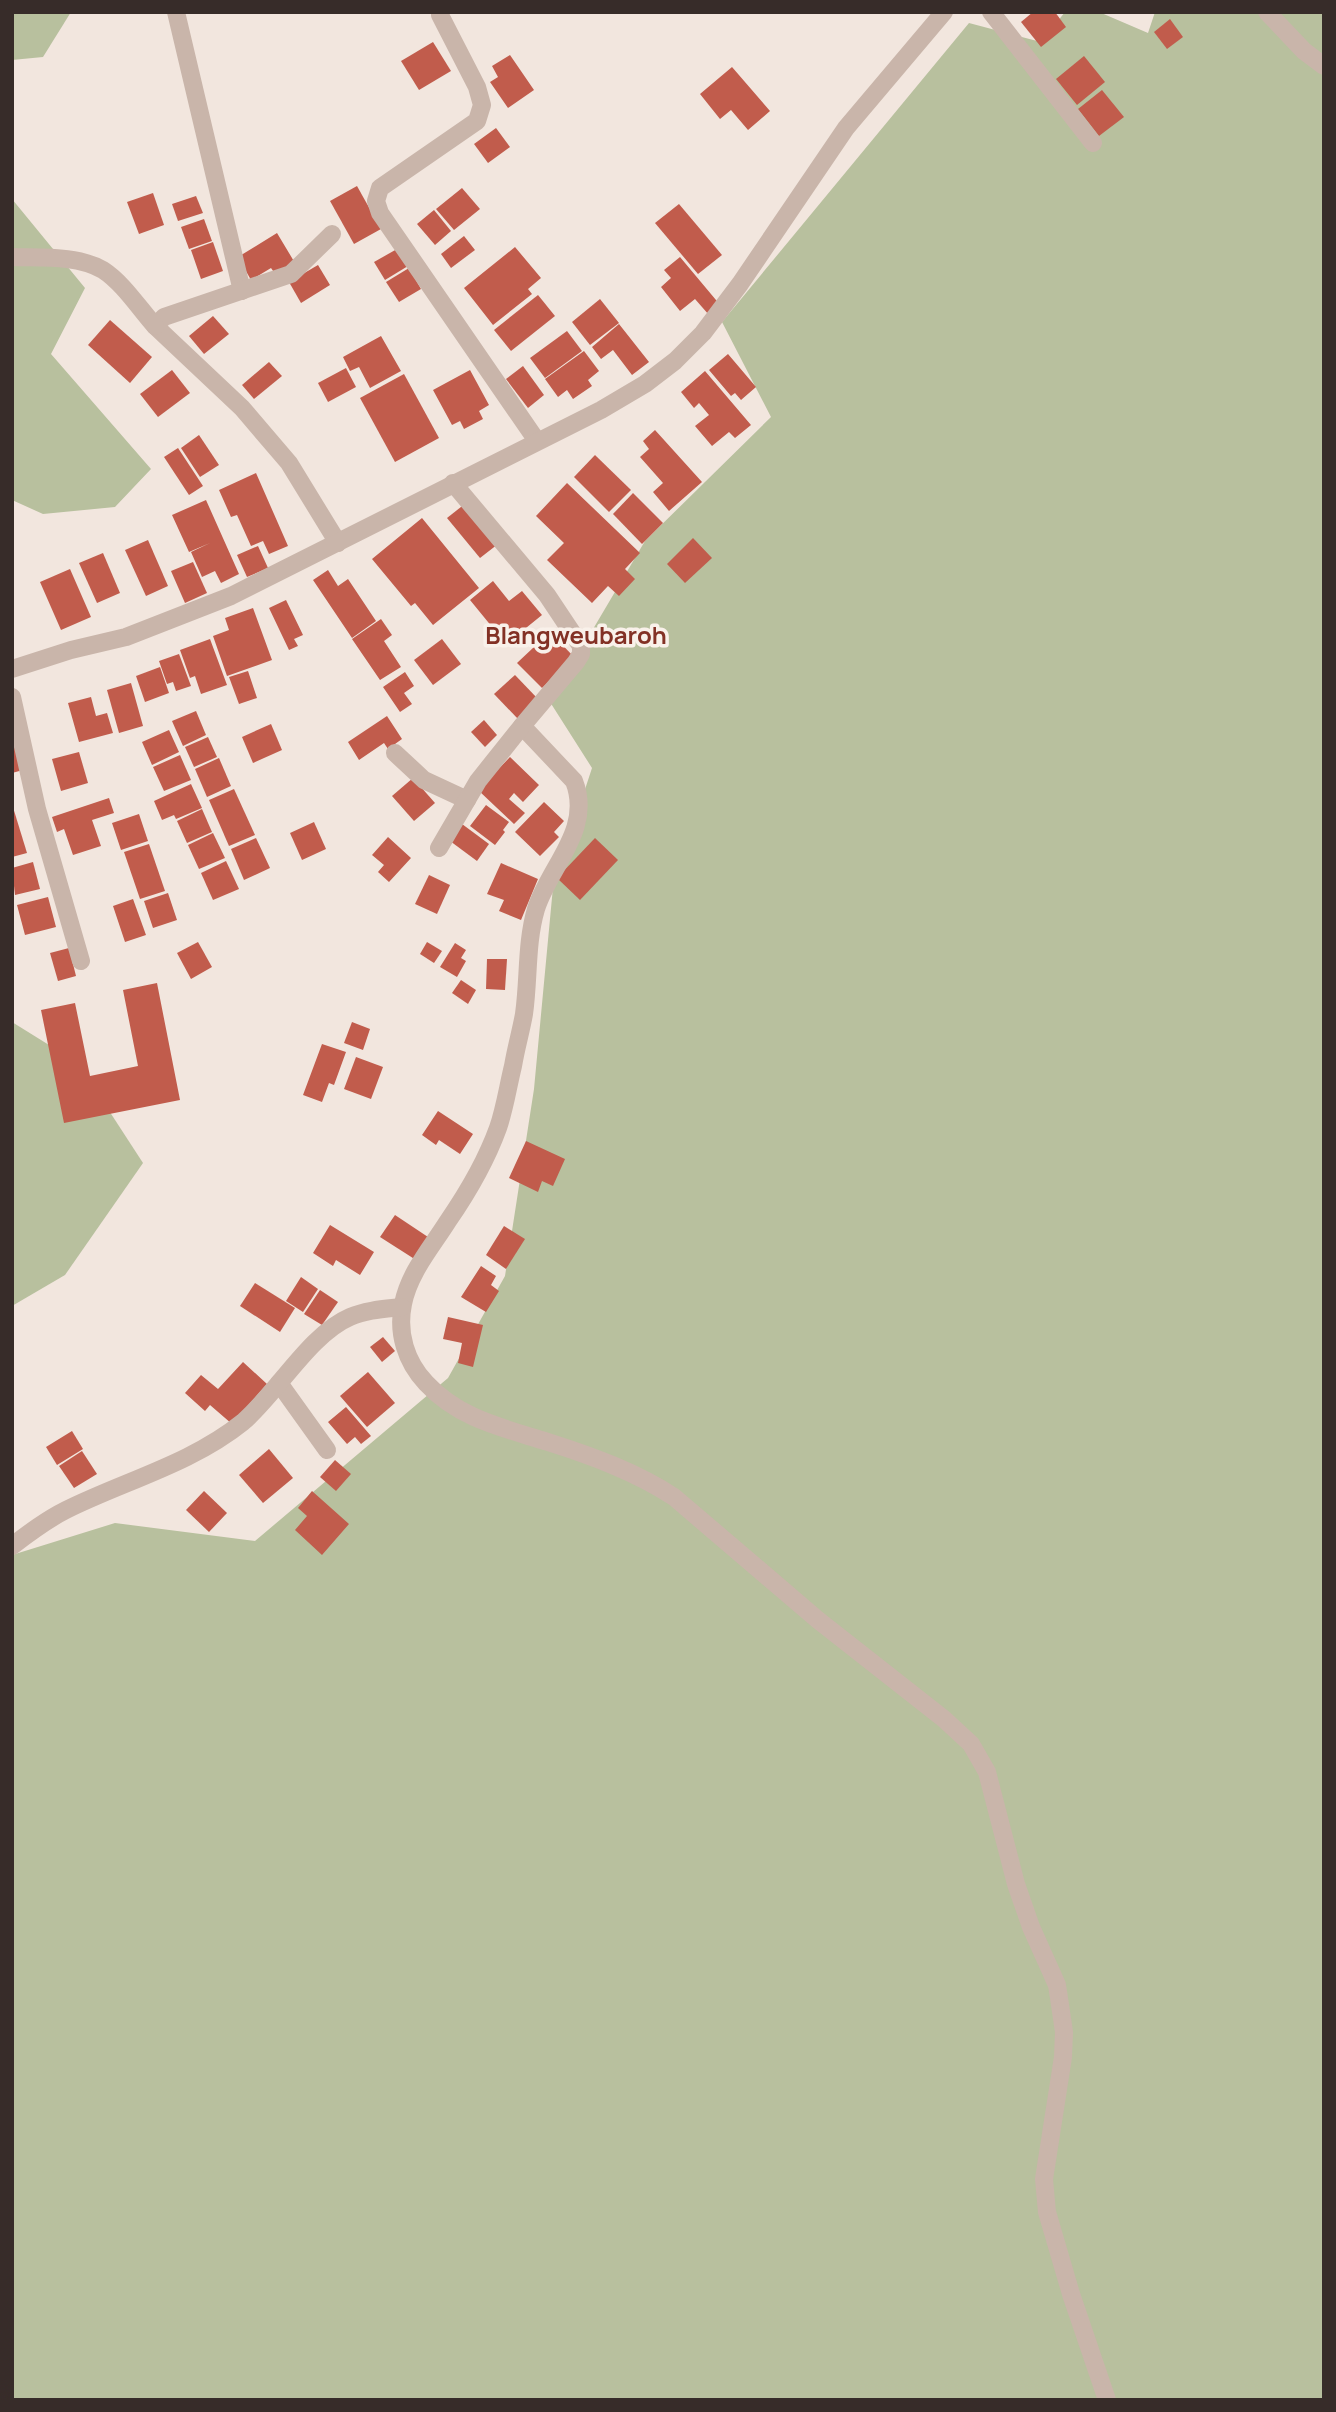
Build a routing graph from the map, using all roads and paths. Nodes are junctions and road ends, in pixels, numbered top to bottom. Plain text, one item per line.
1 (176, 12) edge
2 (944, 12) edge
3 (991, 12) edge
4 (1267, 12) edge
5 (440, 15) dead end
6 (1324, 66) edge
7 (1093, 143) dead end
8 (332, 234) dead end
9 (12, 257) edge
10 (242, 291) junction
11 (155, 326) junction
12 (537, 441) junction
13 (453, 483) junction
14 (338, 543) junction
15 (12, 668) edge
16 (12, 697) edge
17 (522, 726) junction
18 (395, 753) dead end
19 (467, 800) junction
20 (439, 848) dead end
21 (81, 961) dead end
22 (402, 1307) junction
23 (279, 1383) junction
24 (327, 1450) dead end
25 (12, 1546) edge
26 (1107, 2400) edge

1 - 10 street
2 - 12 street
3 - 7 street
4 - 6 street
5 - 12 street
8 - 10 street
9 - 11 street
10 - 11 street
11 - 14 street
12 - 13 street
13 - 14 street
13 - 17 street
14 - 15 street
16 - 21 street
17 - 19 street
17 - 22 street
18 - 19 street
19 - 20 street
22 - 23 street
22 - 26 street
23 - 24 street
23 - 25 street

